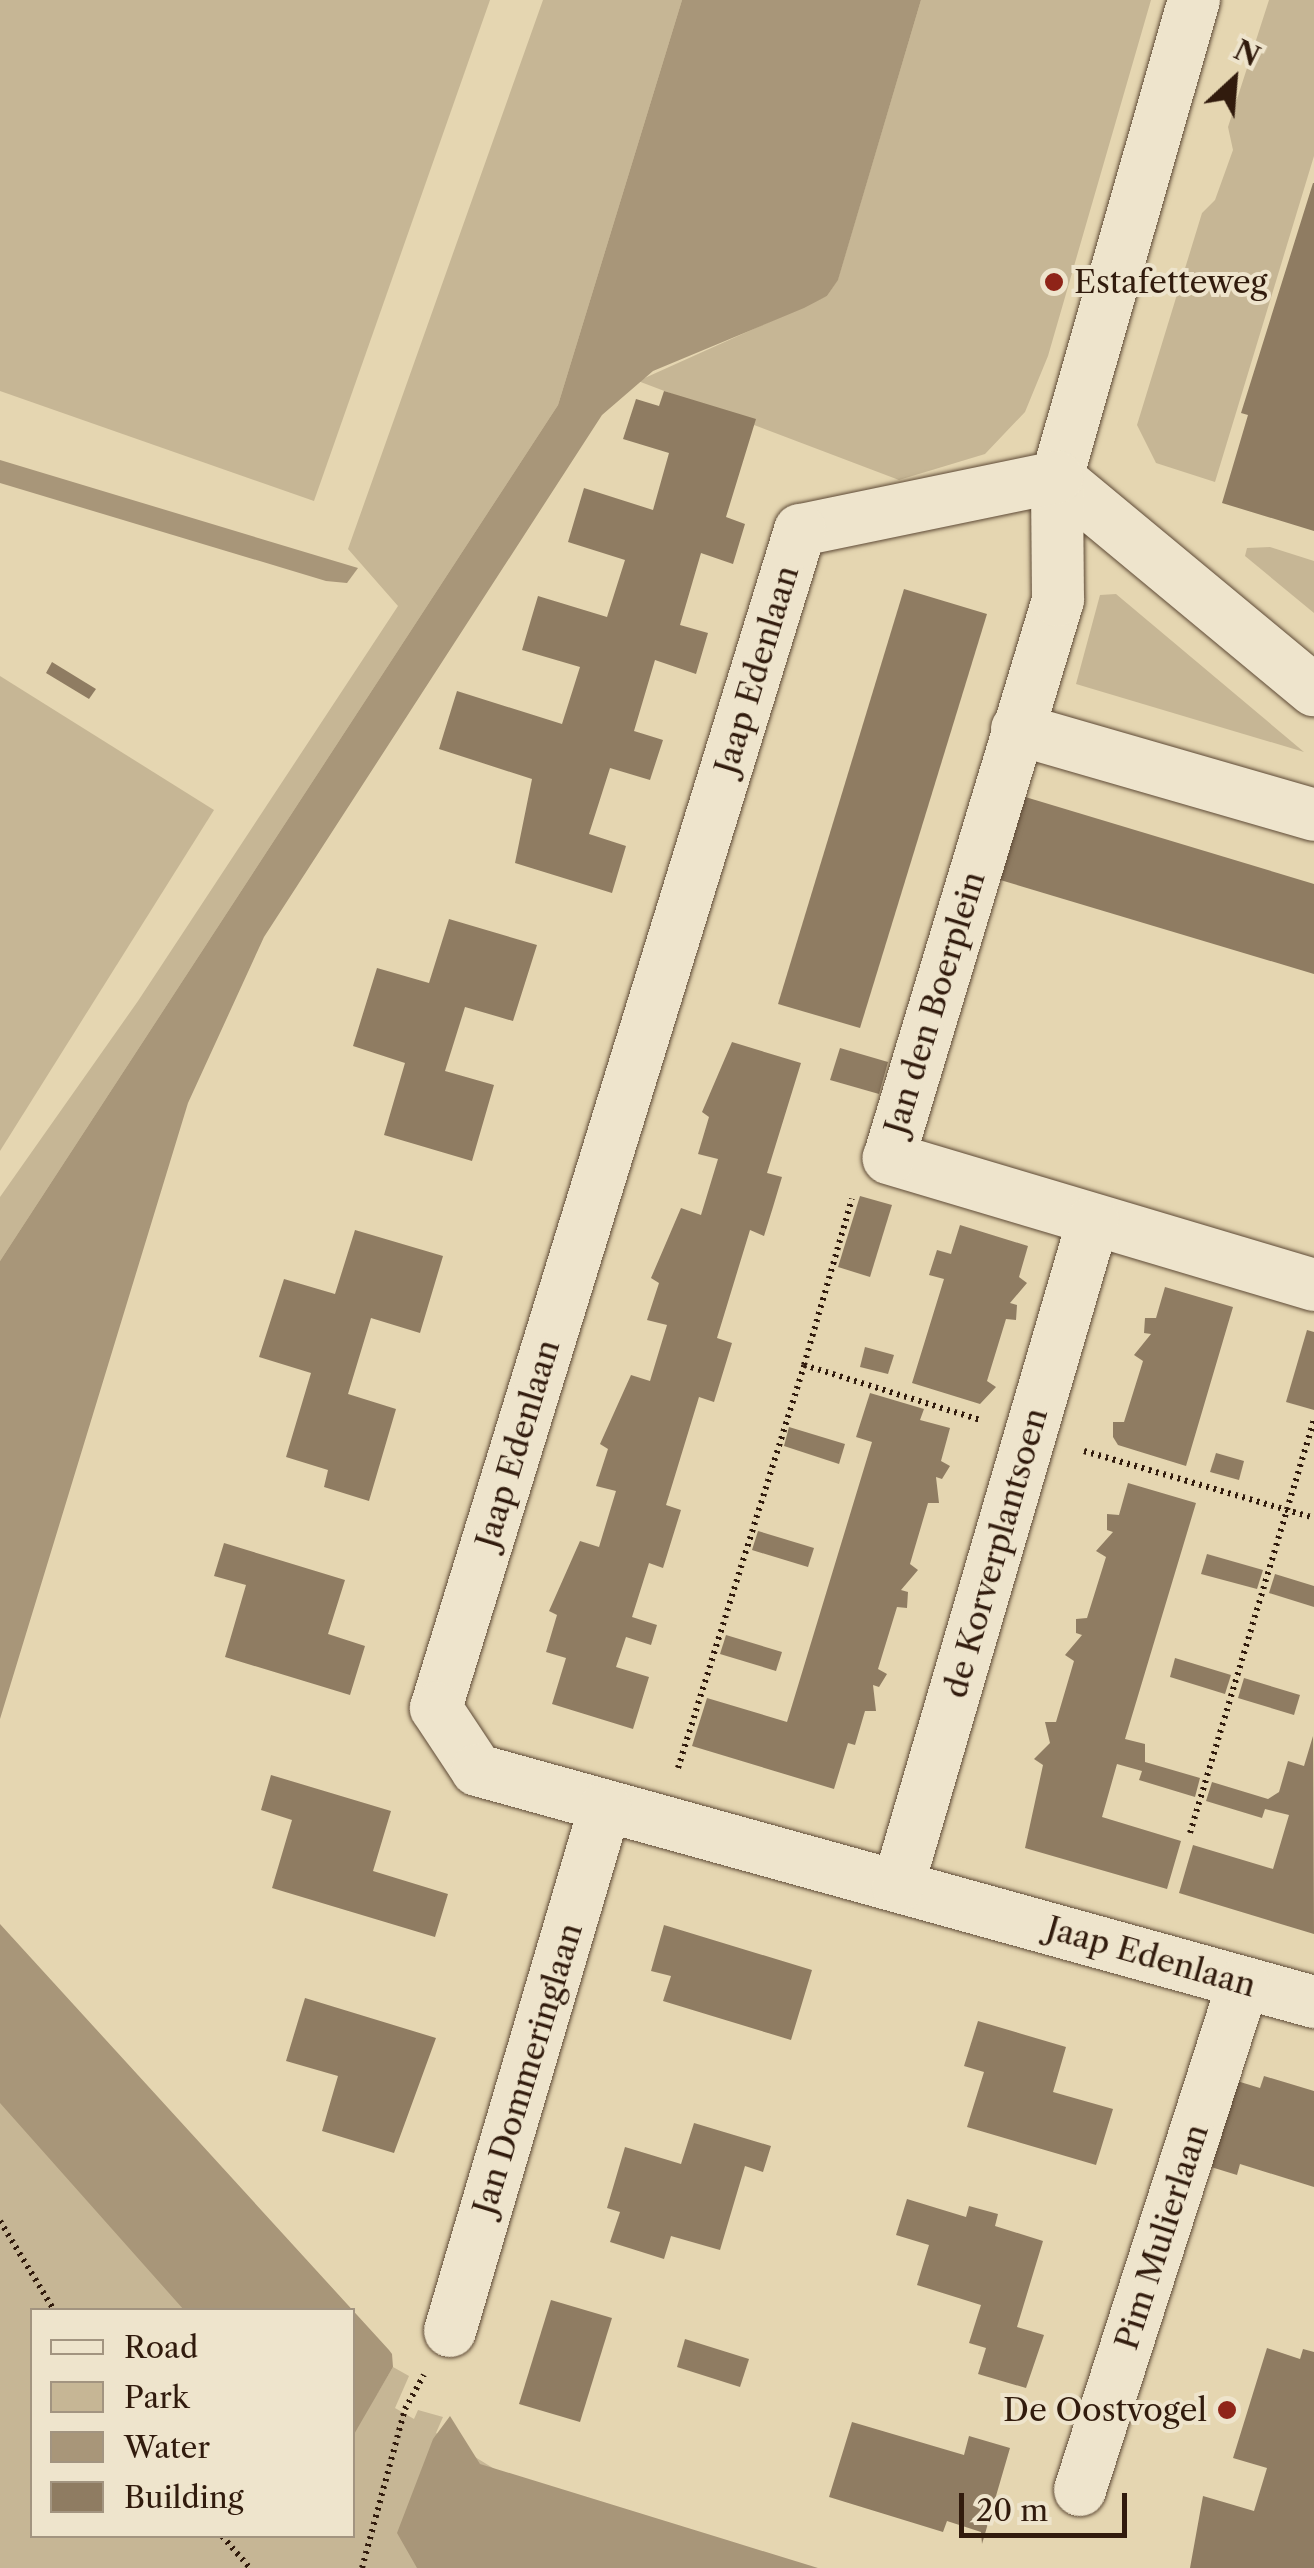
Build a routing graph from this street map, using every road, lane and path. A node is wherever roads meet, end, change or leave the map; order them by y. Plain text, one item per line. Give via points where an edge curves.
1 (1194, 0) edge
2 (1058, 476) junction
3 (1314, 690) edge
4 (1017, 729) junction
5 (1314, 815) edge
6 (889, 1158) junction
7 (1093, 1220) junction
8 (1314, 1285) edge
9 (804, 1365) junction
10 (1314, 1420) edge
11 (1030, 1436) junction
12 (1287, 1510) junction
13 (1314, 1518) edge
14 (605, 1807) junction
15 (661, 1822) junction
16 (1190, 1834) dead end
17 (898, 1886) junction
18 (1243, 1984) junction
19 (1314, 2002) edge
20 (0, 2220) edge
21 (53, 2308) edge
22 (450, 2331) joint
23 (1080, 2490) dead end
24 (224, 2538) edge
25 (250, 2568) edge
26 (362, 2568) edge

1 - 2 street
2 - 3 street
2 - 4 street, Jan den Boerplein via 1058,600
2 - 14 street, Jaap Edenlaan via 800,530 436,1708 477,1770
4 - 5 street
4 - 6 street, Jan den Boerplein
6 - 7 street, Jan den Boerplein
6 - 9 path via 854,1192
7 - 8 street, Jan den Boerplein
7 - 11 street, de Korverplantsoen
9 - 11 path
9 - 15 path
10 - 12 path
11 - 12 path
11 - 17 street, de Korverplantsoen
12 - 13 path
12 - 16 path
14 - 15 street, Jaap Edenlaan
14 - 22 street, Jan Dommeringlaan
15 - 17 street, Jaap Edenlaan
17 - 18 street, Jaap Edenlaan
18 - 19 street, Jaap Edenlaan
18 - 23 street, Pim Mulierlaan
20 - 21 path
22 - 26 path via 405,2409
24 - 25 path

